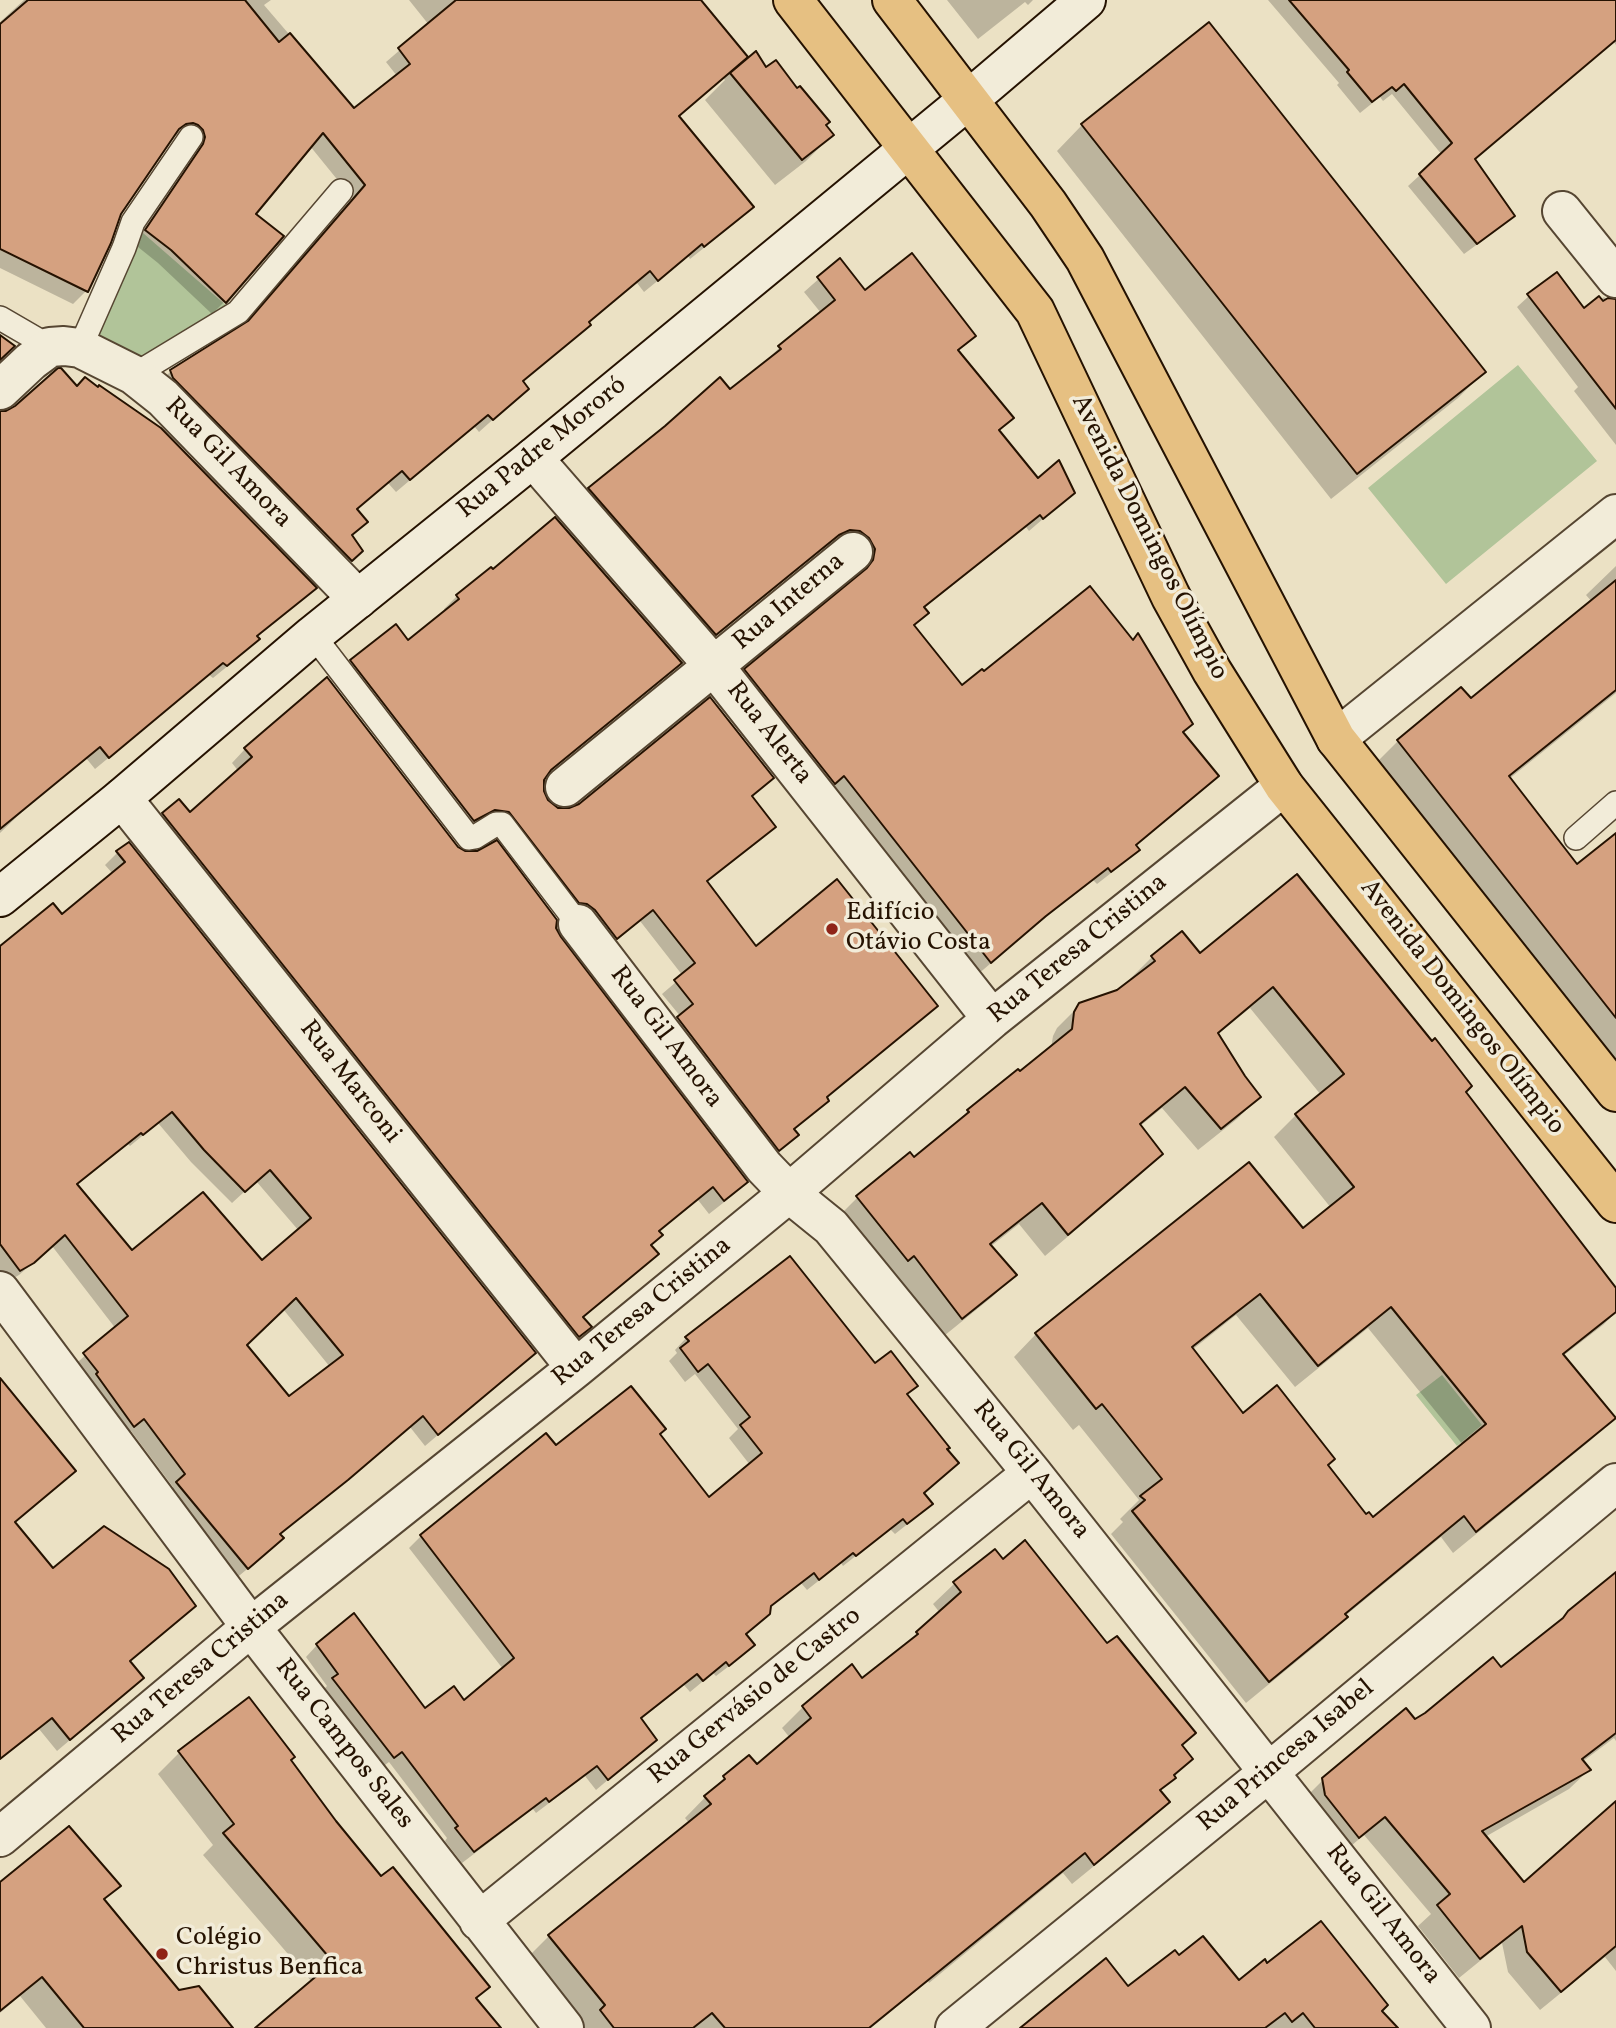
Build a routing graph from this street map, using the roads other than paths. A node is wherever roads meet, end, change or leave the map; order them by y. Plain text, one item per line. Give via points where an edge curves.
1 (793, 0) edge
2 (892, 0) edge
3 (1086, 0) edge
4 (969, 99) junction
5 (191, 136) dead end
6 (908, 148) junction
7 (341, 191) dead end
8 (1562, 211) dead end
9 (1616, 278) edge
10 (0, 318) edge
11 (65, 348) junction
12 (134, 375) junction
13 (0, 390) edge
14 (533, 458) junction
15 (1616, 514) edge
16 (853, 552) dead end
17 (358, 599) junction
18 (313, 635) junction
19 (714, 666) junction
20 (1336, 739) junction
21 (1284, 786) junction
22 (565, 788) dead end
23 (122, 797) junction
24 (1616, 803) edge
25 (1576, 838) dead end
26 (0, 897) edge
27 (578, 924) joint
28 (992, 1018) junction
29 (1616, 1092) edge
30 (789, 1193) junction
31 (1616, 1203) edge
32 (0, 1291) edge
33 (576, 1368) junction
34 (1032, 1473) junction
35 (1616, 1483) edge
36 (251, 1627) junction
37 (1269, 1772) junction
38 (0, 1837) edge
39 (479, 1921) junction
40 (564, 2028) edge
41 (956, 2028) edge
42 (1471, 2028) edge

1 - 6 main road, Avenida Domingos Olímpio
2 - 4 main road
3 - 4 street, Rua Padre Mororó
4 - 6 street, Rua Padre Mororó
4 - 20 main road via 1085,259
5 - 11 lane via 133,222 124,248
6 - 14 street, Rua Padre Mororó
6 - 21 main road, Avenida Domingos Olímpio via 1035,311 1171,597
7 - 12 lane via 238,312
8 - 9 street
10 - 11 lane
11 - 12 street, Rua Gil Amora
11 - 13 street via 31,361
12 - 17 street, Rua Gil Amora via 163,398
14 - 17 street, Rua Padre Mororó
14 - 19 street, Rua Alerta
15 - 20 street
16 - 19 street, Rua Interna
17 - 18 street, Rua Padre Mororó
18 - 23 street, Rua Padre Mororó
18 - 27 lane via 469,838 502,824
19 - 22 street, Rua Interna
19 - 28 street, Rua Alerta
20 - 29 main road
21 - 28 street, Rua Teresa Cristina
21 - 31 main road, Avenida Domingos Olímpio
23 - 26 street, Rua Padre Mororó
23 - 33 street, Rua Marconi
24 - 25 lane
27 - 30 street, Rua Gil Amora via 764,1167
28 - 30 street, Rua Teresa Cristina
30 - 33 street, Rua Teresa Cristina
30 - 34 street, Rua Gil Amora via 831,1227
32 - 36 street, Rua Campos Sales
33 - 36 street, Rua Teresa Cristina
34 - 37 street, Rua Gil Amora
34 - 39 street, Rua Gervásio de Castro
35 - 37 street, Rua Princesa Isabel
36 - 38 street, Rua Teresa Cristina
36 - 39 street, Rua Campos Sales
37 - 41 street, Rua Princesa Isabel
37 - 42 street, Rua Gil Amora
39 - 40 street, Rua Campos Sales

